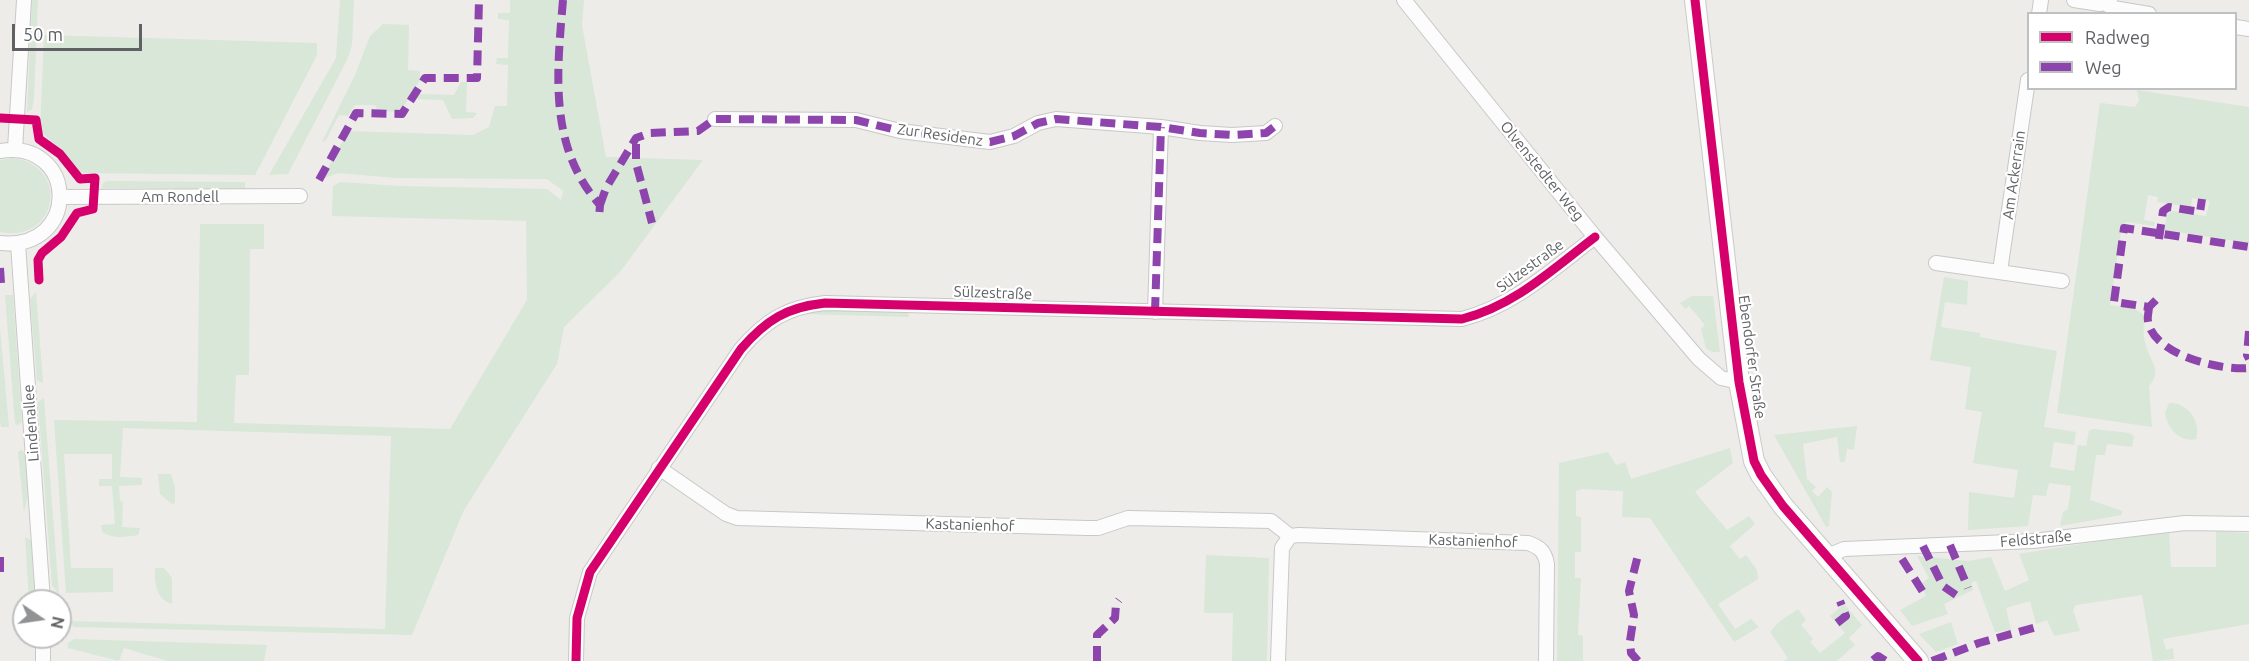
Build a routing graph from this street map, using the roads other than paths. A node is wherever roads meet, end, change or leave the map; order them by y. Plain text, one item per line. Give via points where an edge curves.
1 (24, 0) edge
2 (1404, 0) edge
3 (1695, 0) edge
4 (2074, 0) edge
5 (2108, 2) edge
6 (2138, 12) edge
7 (2027, 87) edge
8 (714, 119) dead end
9 (1161, 126) junction
10 (1275, 126) dead end
11 (15, 149) junction
12 (0, 151) edge
13 (300, 196) dead end
14 (61, 197) junction
15 (1595, 237) junction
16 (0, 243) edge
17 (18, 244) junction
18 (1936, 263) dead end
19 (2000, 271) junction
20 (2062, 281) dead end
21 (1155, 312) junction
22 (1738, 382) junction
23 (659, 468) junction
24 (2249, 524) edge
25 (1290, 536) junction
26 (1825, 557) junction
27 (42, 589) edge
28 (576, 661) edge
29 (1278, 661) edge
30 (1546, 661) edge
31 (1918, 661) edge

1 - 11 street
2 - 15 street, Olvenstedter Weg
3 - 22 street, Ebendorfer Straße
4 - 5 street
5 - 6 street
7 - 19 street, Am Ackerrain
8 - 9 street, Zur Residenz via 856,120 900,131 990,142 1056,119
9 - 10 street, Zur Residenz via 1200,133 1252,135 1266,133
9 - 21 street
11 - 12 street
11 - 14 street via 42,159 52,169
13 - 14 street, Am Rondell
14 - 17 street via 48,229
15 - 21 street, Sülzestraße via 1516,297 1462,319
15 - 22 street, Olvenstedter Weg via 1699,359 1720,378
16 - 17 street
17 - 27 street, Lindenallee
18 - 19 street
19 - 20 street
21 - 23 street, Sülzestraße via 825,303 798,306 754,334
22 - 26 street, Ebendorfer Straße via 1749,444 1761,475
23 - 25 street, Kastanienhof via 737,518 1087,528 1128,518 1271,521
23 - 28 street, Sülzestraße via 590,572 577,618
24 - 26 street, Feldstraße via 2185,523 2033,541 1844,549
25 - 29 street via 1281,557
25 - 30 street, Kastanienhof via 1536,545 1547,564
26 - 31 street, Ebendorfer Straße

